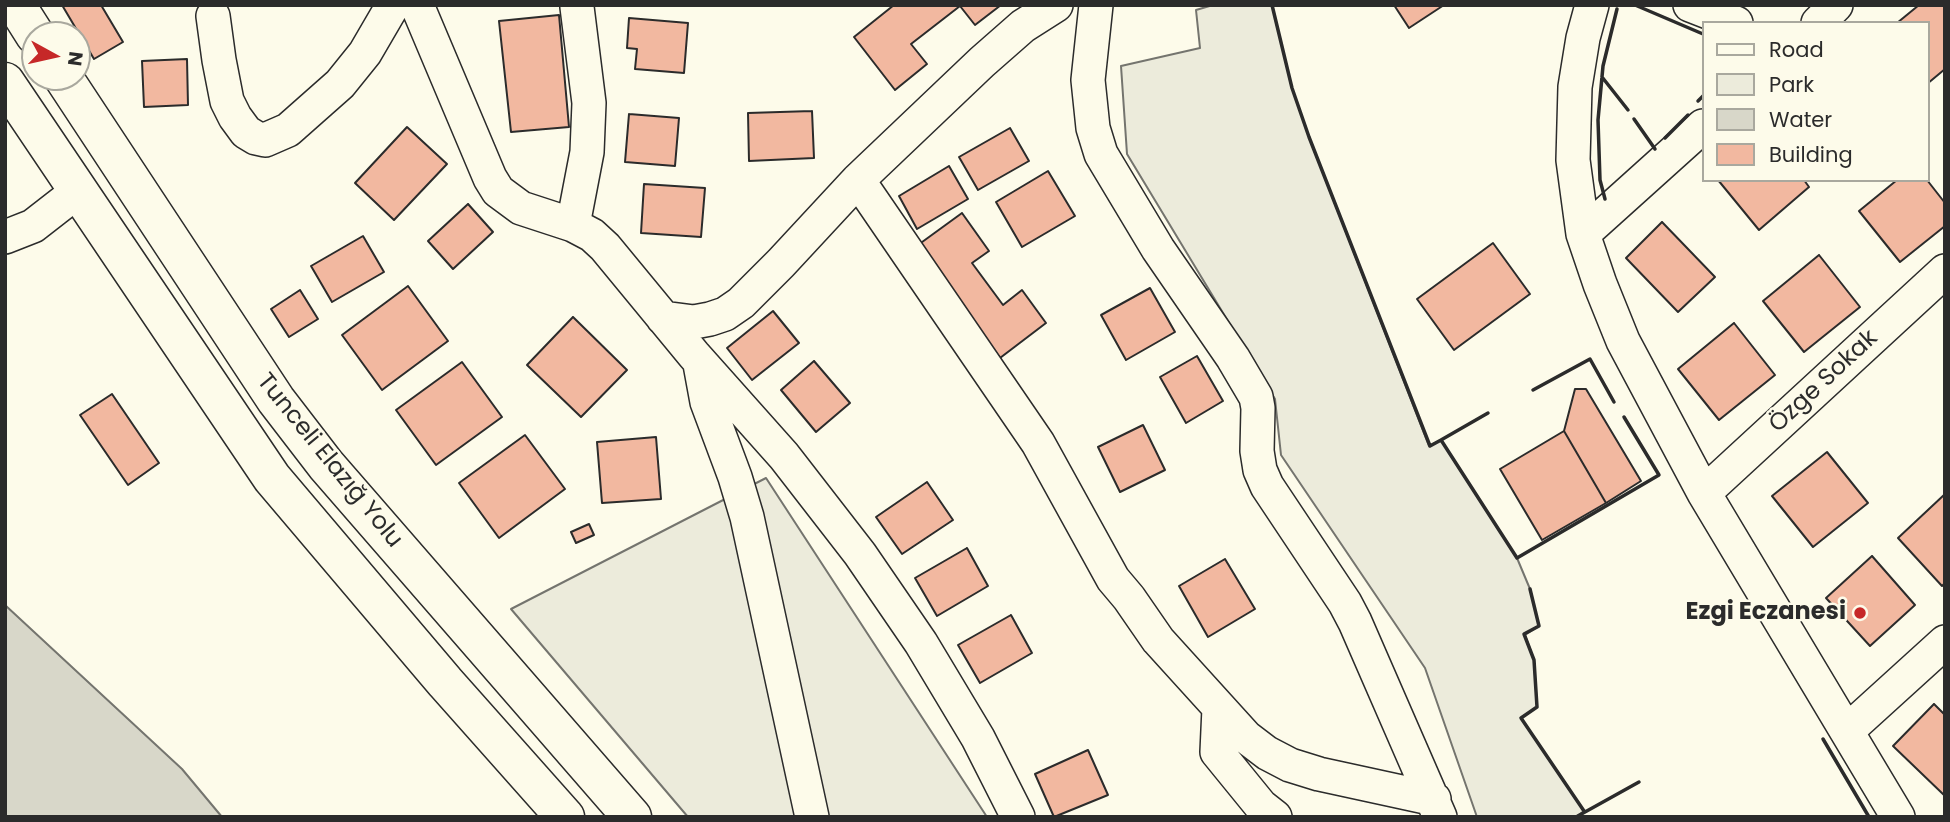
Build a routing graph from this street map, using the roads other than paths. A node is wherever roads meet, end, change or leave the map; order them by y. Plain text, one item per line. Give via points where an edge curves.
1 (16, 5) edge
2 (393, 5) edge
3 (417, 5) edge
4 (1056, 5) edge
5 (1096, 5) edge
6 (1592, 5) edge
7 (1690, 5) edge
8 (1836, 5) edge
9 (577, 7) dead end
10 (213, 16) dead end
11 (26, 21) edge
12 (1731, 21) edge
13 (1820, 21) edge
14 (5, 82) edge
15 (72, 91) edge
16 (1702, 127) edge
17 (858, 180) junction
18 (78, 191) junction
19 (573, 225) junction
20 (1583, 234) junction
21 (5, 237) edge
22 (1945, 271) edge
23 (663, 318) junction
24 (700, 362) junction
25 (1704, 492) junction
26 (1945, 642) edge
27 (1219, 708) junction
28 (1847, 731) junction
29 (1437, 808) edge
30 (565, 817) edge
31 (632, 817) edge
32 (812, 817) edge
33 (1018, 817) edge
34 (1275, 817) edge
35 (1898, 817) edge

1 - 11 main road
2 - 10 street via 340,84 288,130 265,140 246,132 228,101
3 - 19 street via 498,191 521,208
4 - 17 street via 1023,26 982,62
5 - 29 street via 1088,80 1101,154 1158,250 1250,385 1258,408 1260,470 1267,486 1345,603
6 - 20 street via 1575,87 1573,160
7 - 12 street
8 - 13 street
9 - 19 street via 589,103 587,152
14 - 18 main road, Tunceli Elazığ Yolu
15 - 31 main road, Tunceli Elazığ Yolu via 275,400 326,465
16 - 20 street
17 - 23 street via 741,303 710,319
17 - 27 street via 1038,443 1113,579 1158,640
18 - 21 street via 33,226
18 - 30 main road, Tunceli Elazığ Yolu via 272,478
19 - 23 street via 606,247
20 - 25 street via 1623,341
22 - 25 street, Özge Sokak
23 - 24 street
24 - 32 street via 707,402 747,517
24 - 33 street via 784,456 860,554 941,674
25 - 28 street
26 - 28 street
27 - 29 street via 1246,737 1290,765
27 - 34 street via 1217,752
28 - 35 street

